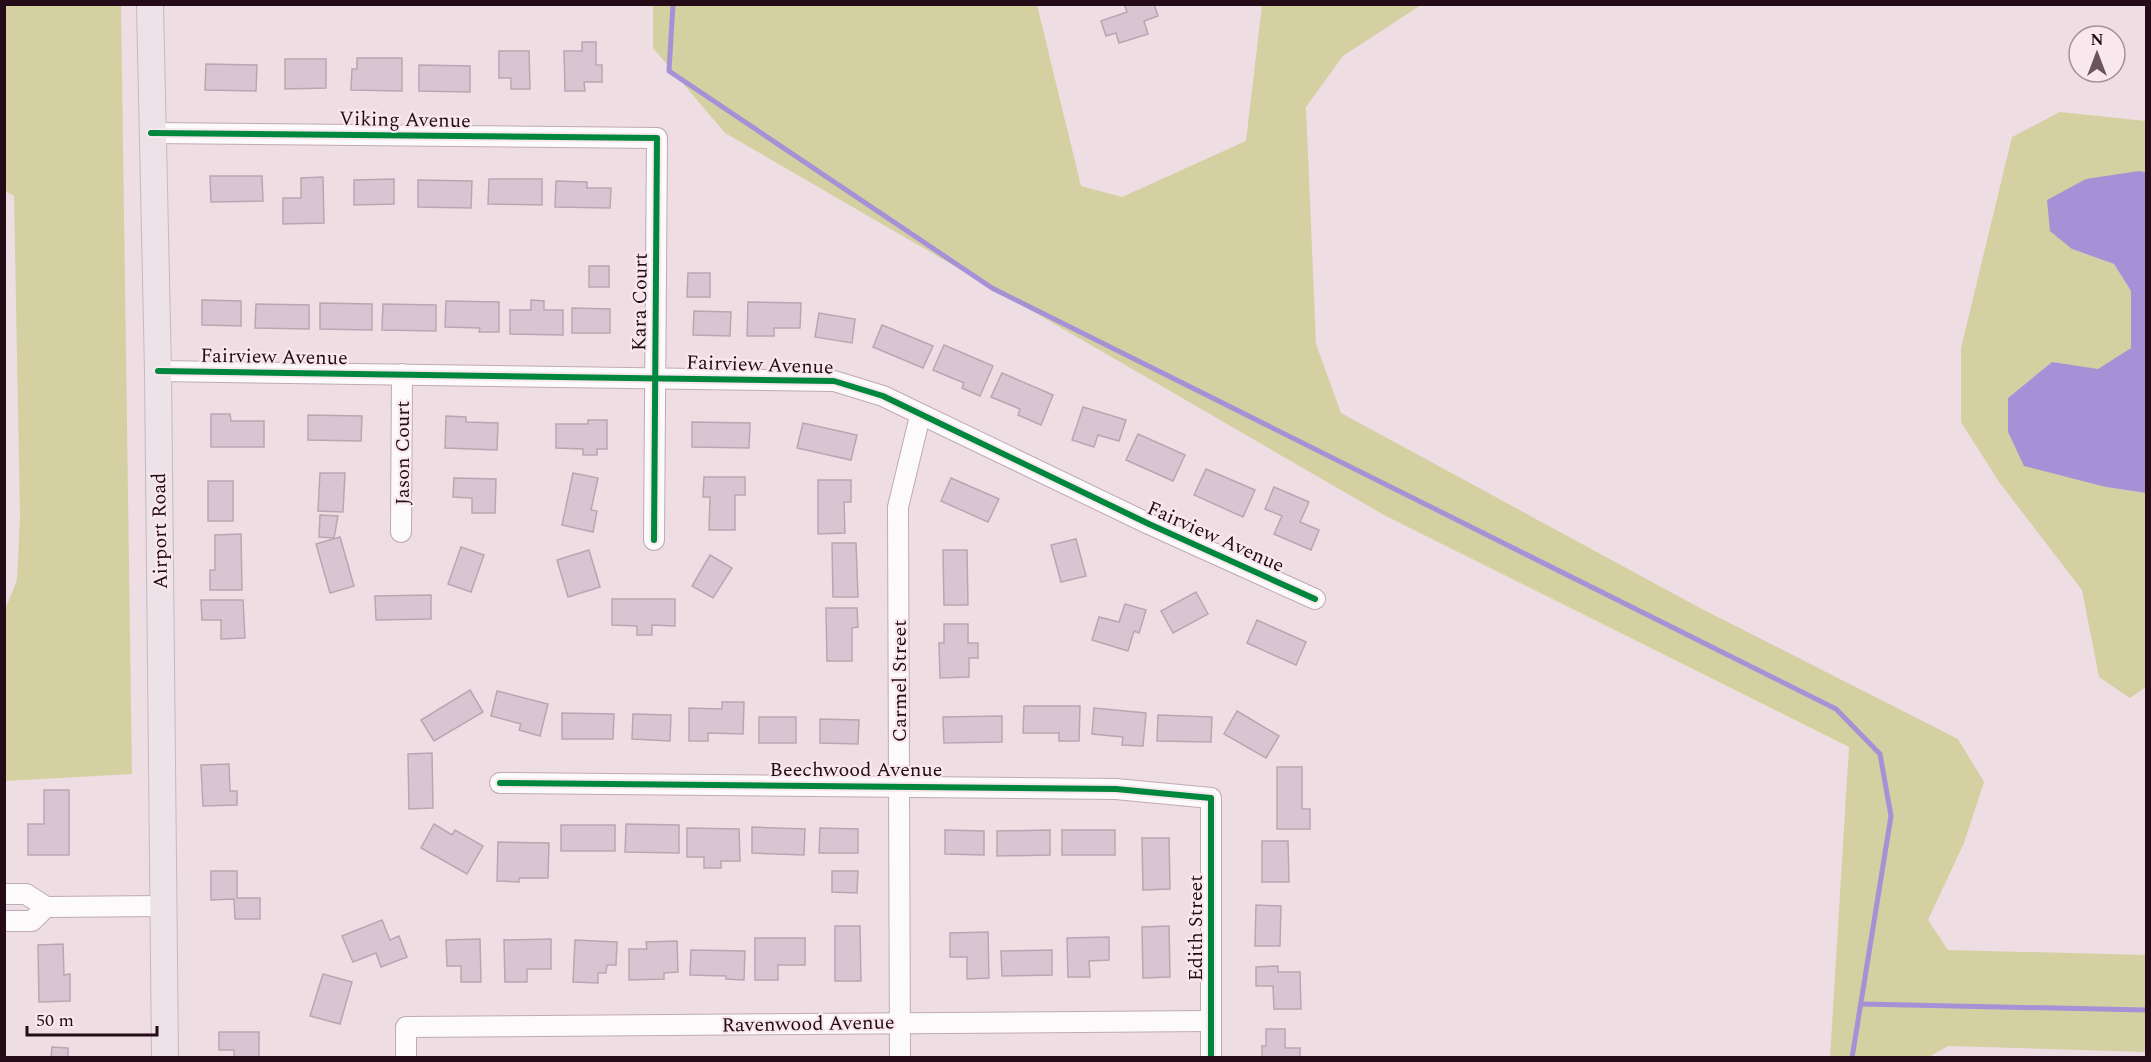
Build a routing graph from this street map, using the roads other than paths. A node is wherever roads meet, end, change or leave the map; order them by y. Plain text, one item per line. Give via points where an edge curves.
1 (150, 4) edge
2 (152, 133) junction
3 (657, 138) joint
4 (158, 371) junction
5 (402, 374) junction
6 (654, 378) junction
7 (920, 416) junction
8 (401, 532) dead end
9 (654, 540) dead end
10 (1315, 599) dead end
11 (500, 783) dead end
12 (900, 785) junction
13 (1211, 798) joint
14 (4, 894) edge
15 (164, 906) junction
16 (46, 907) junction
17 (4, 921) edge
18 (1211, 1021) junction
19 (902, 1022) junction
20 (165, 1058) edge
21 (406, 1058) edge
22 (900, 1058) edge
23 (1211, 1058) edge

1 - 2 main road, Airport Road
2 - 3 street, Viking Avenue
2 - 4 main road, Airport Road
3 - 6 street, Kara Court
4 - 5 street, Fairview Avenue
4 - 15 main road, Airport Road
5 - 6 street, Fairview Avenue
5 - 8 street, Jason Court
6 - 7 street, Fairview Avenue via 834,381 883,396
6 - 9 street, Kara Court
7 - 10 street, Fairview Avenue
7 - 12 street, Carmel Street via 898,507
11 - 12 street, Beechwood Avenue
12 - 13 street, Beechwood Avenue via 1116,789
12 - 19 street, Carmel Street
13 - 18 street, Edith Street
14 - 16 street via 26,894
15 - 16 street
15 - 20 main road, Airport Road
16 - 17 street via 32,921
18 - 19 street, Ravenwood Avenue
18 - 23 street, Edith Street
19 - 21 street, Ravenwood Avenue via 406,1027
19 - 22 street, Carmel Street

